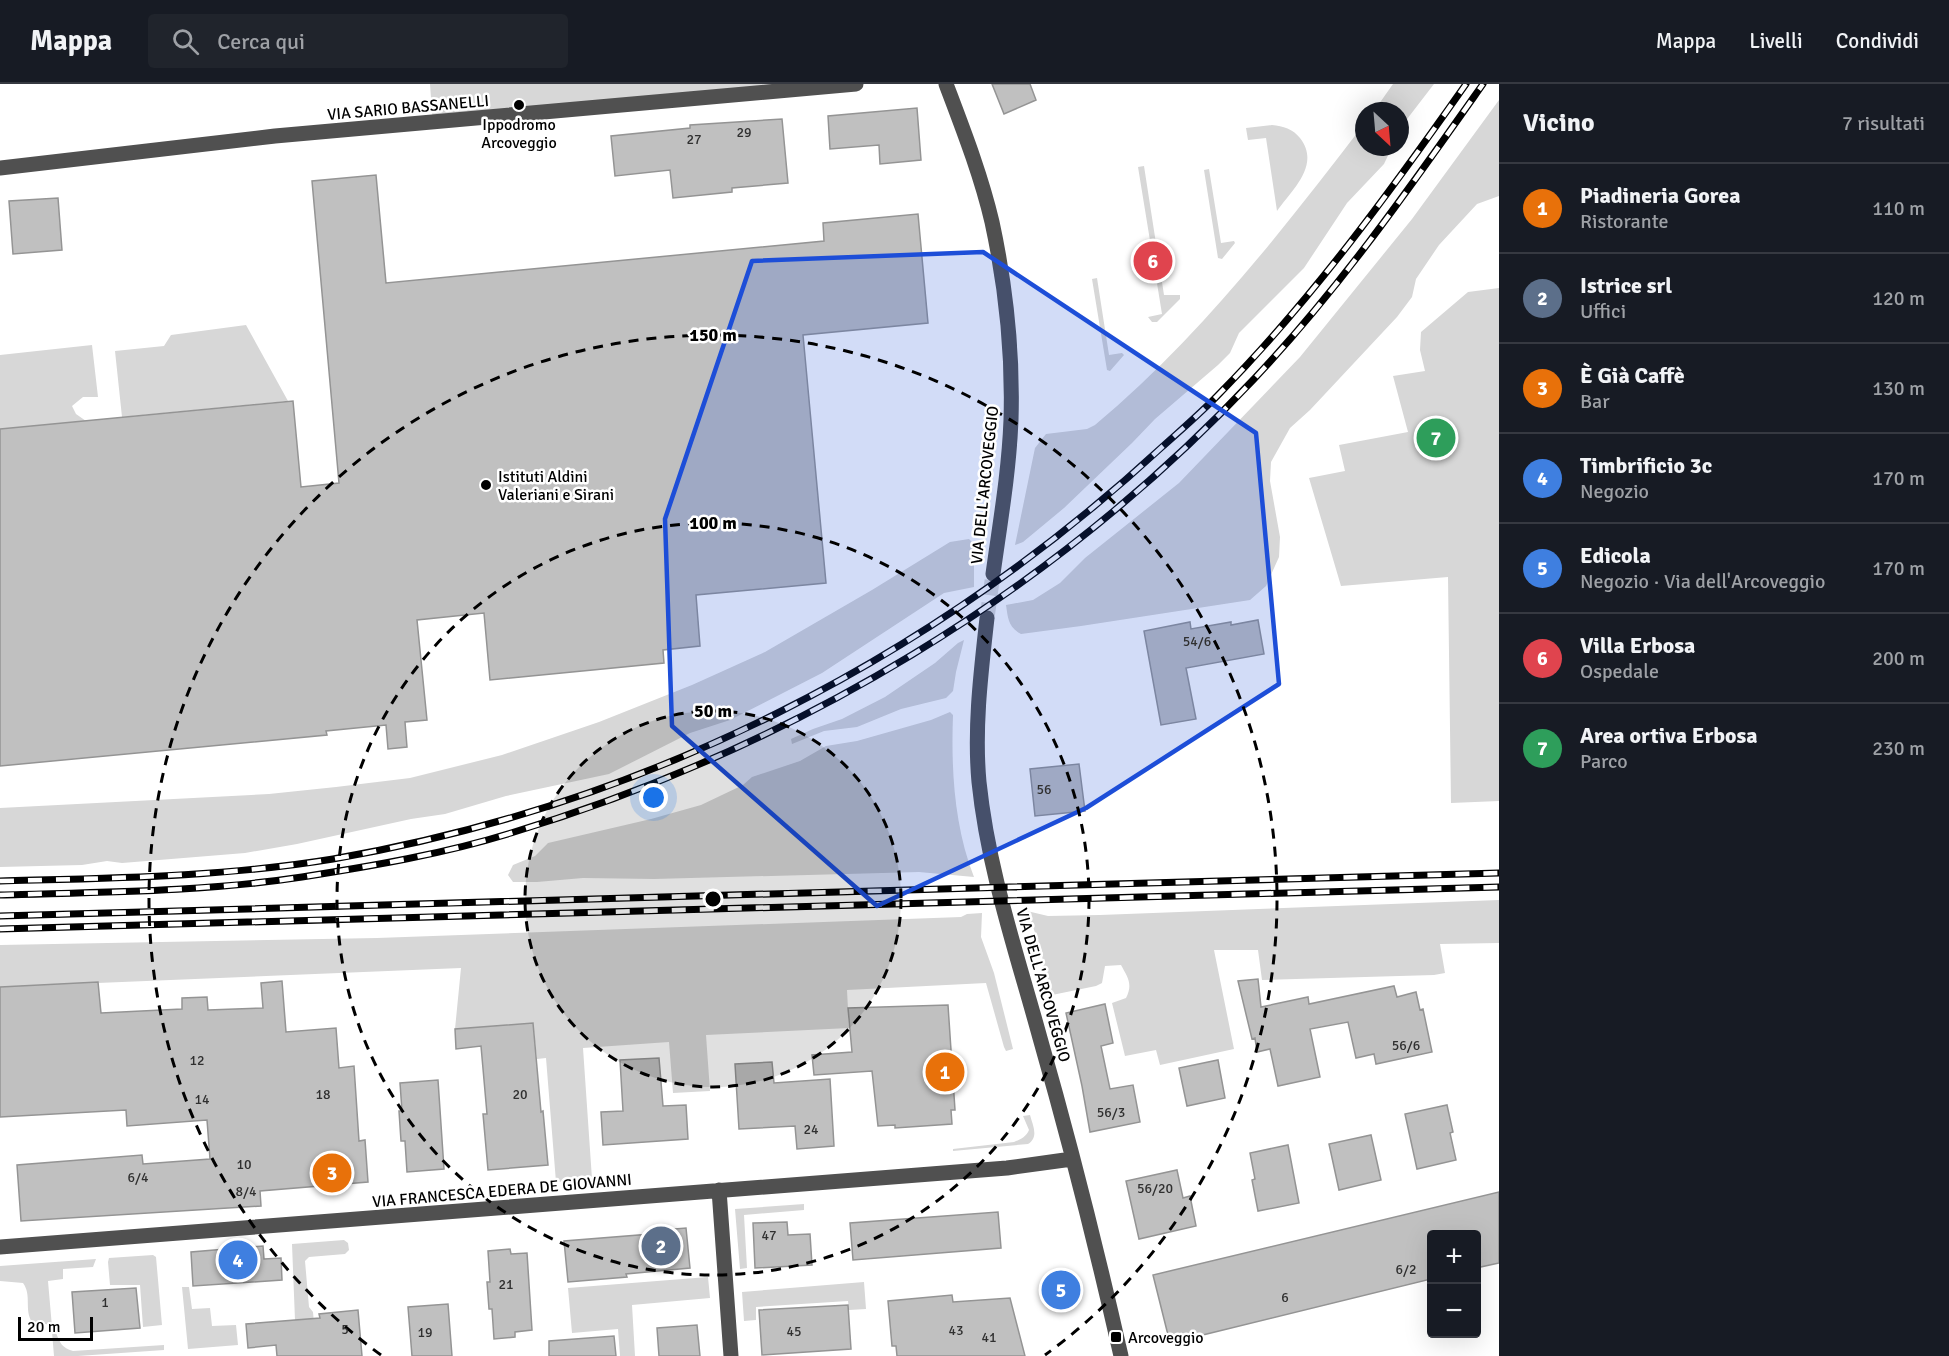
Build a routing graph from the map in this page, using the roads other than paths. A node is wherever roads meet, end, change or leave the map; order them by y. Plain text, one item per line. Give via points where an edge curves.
1 (856, 84) edge
2 (946, 84) edge
3 (0, 168) edge
4 (993, 574) tunnel mouth
5 (987, 618) tunnel mouth
6 (1072, 1159) junction
7 (719, 1190) junction
8 (0, 1247) edge
9 (731, 1356) edge
10 (1121, 1356) edge

1 - 3 street, VIA SARIO BASSANELLI via 275,136
2 - 4 street, VIA DELL'ARCOVEGGIO via 992,221 1008,330 1010,437
5 - 6 street, VIA DELL'ARCOVEGGIO via 978,738 984,818 1002,904
6 - 7 street, VIA FRANCESCA EDERA DE GIOVANNI via 1007,1168
6 - 10 street, VIA DELL'ARCOVEGGIO
7 - 8 street, VIA FRANCESCA EDERA DE GIOVANNI
7 - 9 street

